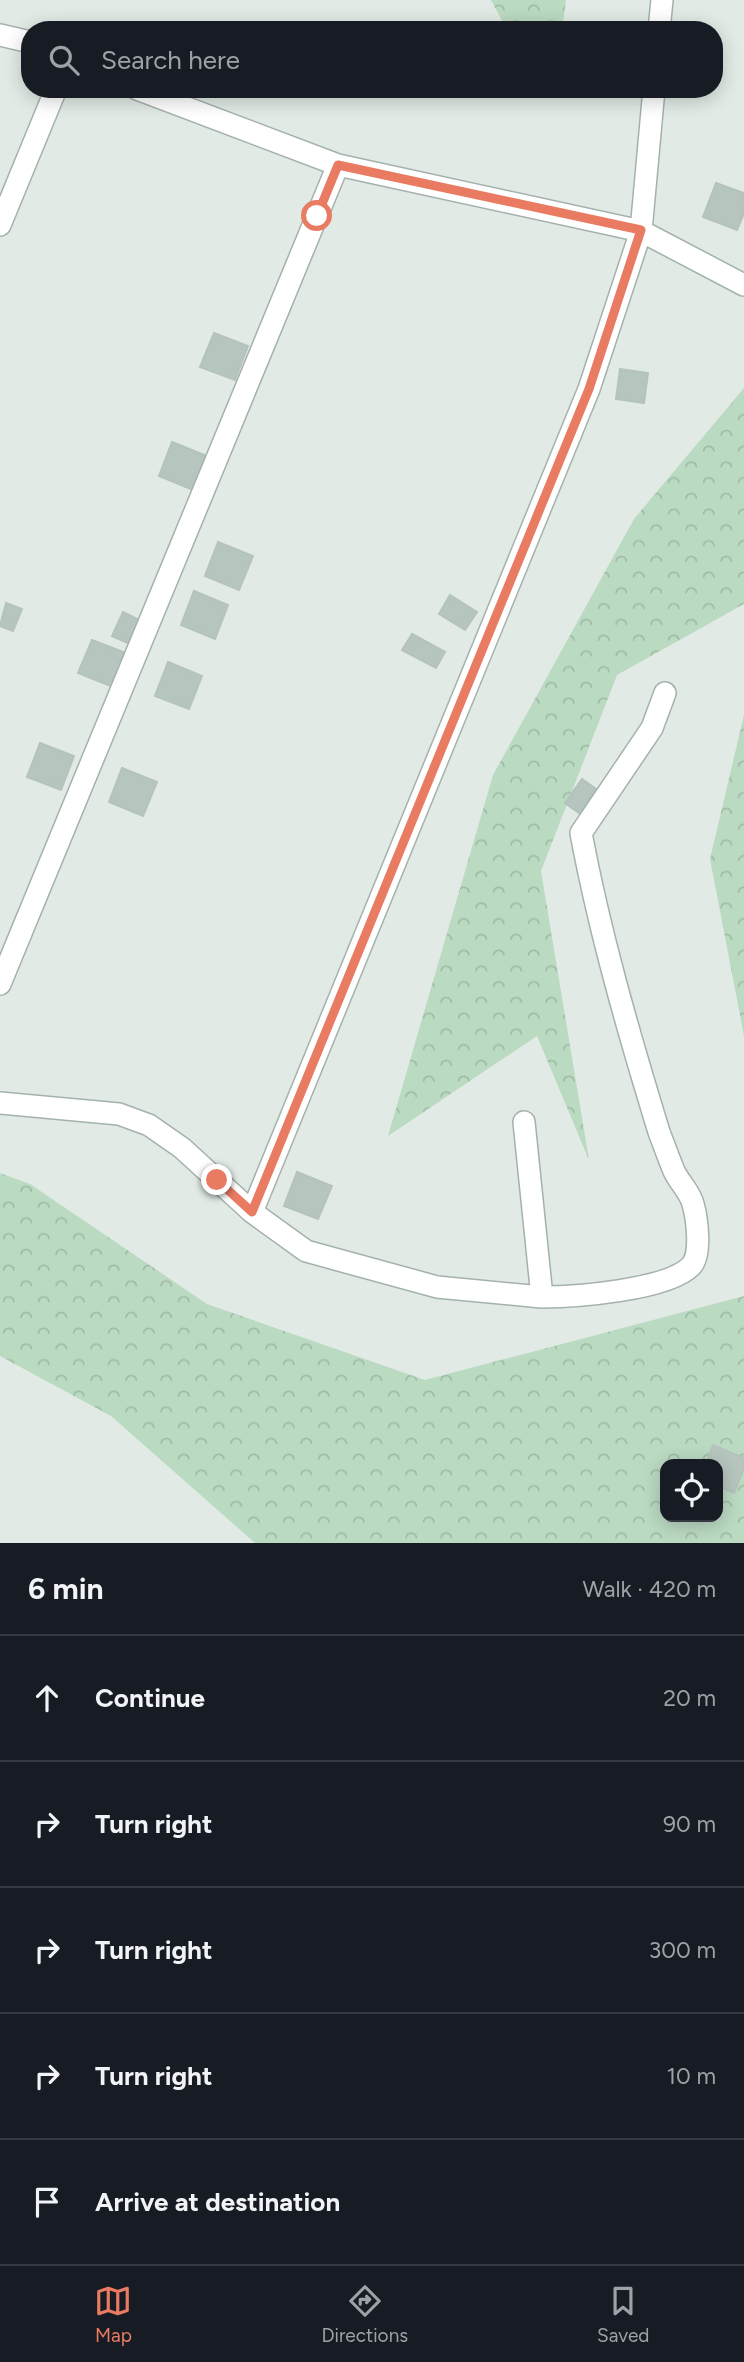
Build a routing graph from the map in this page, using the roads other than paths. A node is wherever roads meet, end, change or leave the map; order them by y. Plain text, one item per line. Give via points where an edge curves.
1 (662, 0) edge
2 (660, 21) edge
3 (0, 35) edge
4 (21, 40) edge
5 (51, 98) edge
6 (161, 98) edge
7 (653, 98) edge
8 (338, 165) junction
9 (0, 225) edge
10 (641, 230) junction
11 (744, 285) edge
12 (664, 693) dead end
13 (0, 984) edge
14 (0, 1103) edge
15 (524, 1122) dead end
16 (252, 1212) junction
17 (542, 1297) junction

1 - 2 street
3 - 4 street
5 - 9 street
6 - 8 street
7 - 10 street
8 - 10 street
8 - 13 street
10 - 11 street
10 - 16 street via 589,389
12 - 17 street via 652,729 581,833 594,899 660,1133 693,1203 697,1256 676,1275 648,1283 597,1296
14 - 16 street via 119,1114 149,1125
15 - 17 street
16 - 17 street via 306,1251 437,1287

